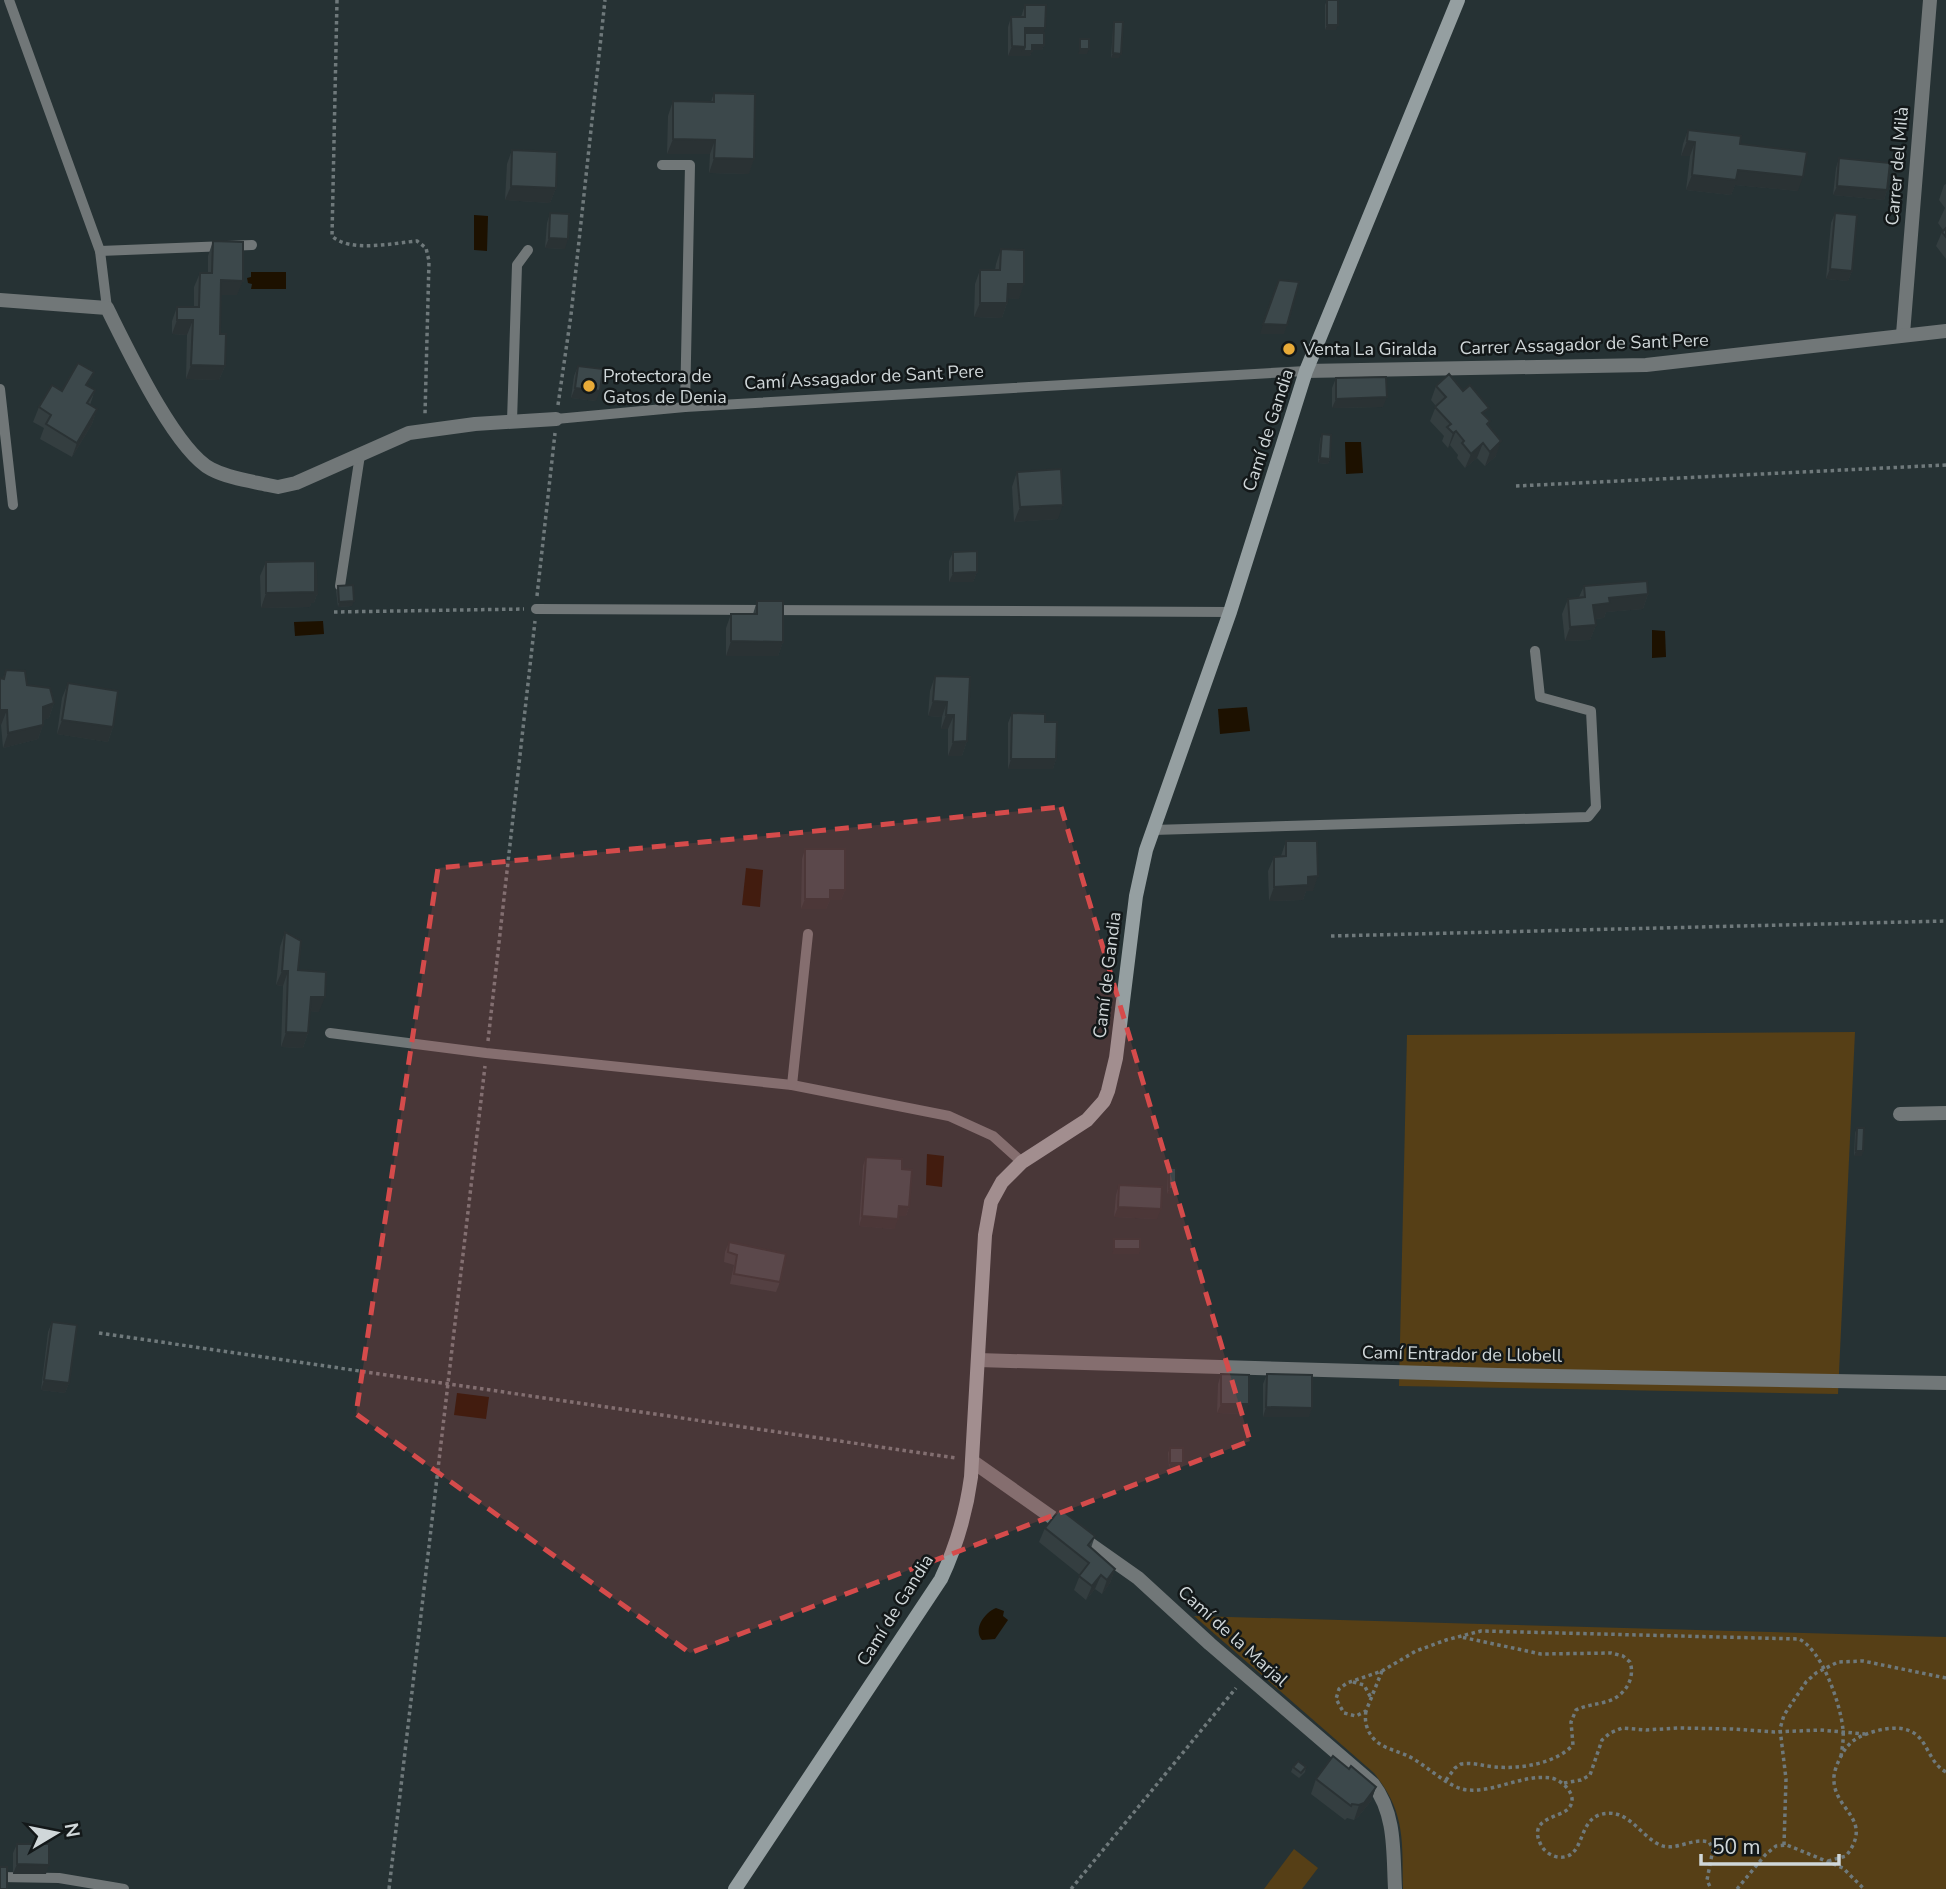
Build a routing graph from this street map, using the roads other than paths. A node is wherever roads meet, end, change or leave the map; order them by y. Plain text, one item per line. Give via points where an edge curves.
1 (9, 0) edge
2 (1458, 0) edge
3 (1930, 0) edge
4 (662, 164) dead end
5 (252, 245) dead end
6 (528, 250) dead end
7 (100, 251) junction
8 (0, 300) edge
9 (107, 309) junction
10 (1946, 331) edge
11 (1903, 334) junction
12 (1306, 371) junction
13 (0, 389) edge
14 (685, 407) junction
15 (556, 419) joint
16 (512, 421) junction
17 (360, 455) junction
18 (13, 505) dead end
19 (340, 586) edge
20 (536, 609) road end
21 (1230, 612) junction
22 (1535, 651) dead end
23 (1153, 830) junction
24 (808, 934) dead end
25 (330, 1033) dead end
26 (792, 1085) junction
27 (1946, 1113) edge
28 (1900, 1114) dead end
29 (1022, 1161) junction
30 (978, 1360) junction
31 (1946, 1382) edge
32 (972, 1461) junction
33 (0, 1877) edge
34 (124, 1889) edge
35 (735, 1889) edge
36 (1395, 1889) edge

1 - 7 lane
2 - 12 main road, Camí de Gandia
3 - 11 street, Carrer del Milà
4 - 14 lane via 690,165
5 - 7 lane
6 - 16 lane via 517,265
7 - 9 lane
8 - 9 street
9 - 17 street, Camí Assagador de Sant Pere via 187,449 210,469 286,486
10 - 11 street, Carrer Assagador de Sant Pere
11 - 12 street, Carrer Assagador de Sant Pere via 1646,365
12 - 14 lane, Camí Assagador de Sant Pere
12 - 21 main road, Camí de Gandia
13 - 18 lane
14 - 15 lane, Camí Assagador de Sant Pere
15 - 16 street, Camí Assagador de Sant Pere
16 - 17 street, Camí Assagador de Sant Pere via 409,433
17 - 19 lane
20 - 21 lane
21 - 23 main road, Camí de Gandia
22 - 23 lane via 1540,697 1591,711 1596,807 1588,817
23 - 29 main road, Camí de Gandia via 1136,896 1108,1091 1087,1121
24 - 26 lane
25 - 26 lane
26 - 29 lane via 949,1115 993,1136
27 - 28 street
29 - 30 main road, Camí de Gandia via 1002,1182 988,1214
30 - 31 street, Camí Entrador de Llobell
30 - 32 main road, Camí de Gandia
32 - 35 main road, Camí de Gandia via 961,1532 941,1579
32 - 36 street, Camí de la Marjal via 1138,1578 1363,1774 1384,1800 1392,1830
33 - 34 lane via 59,1878

